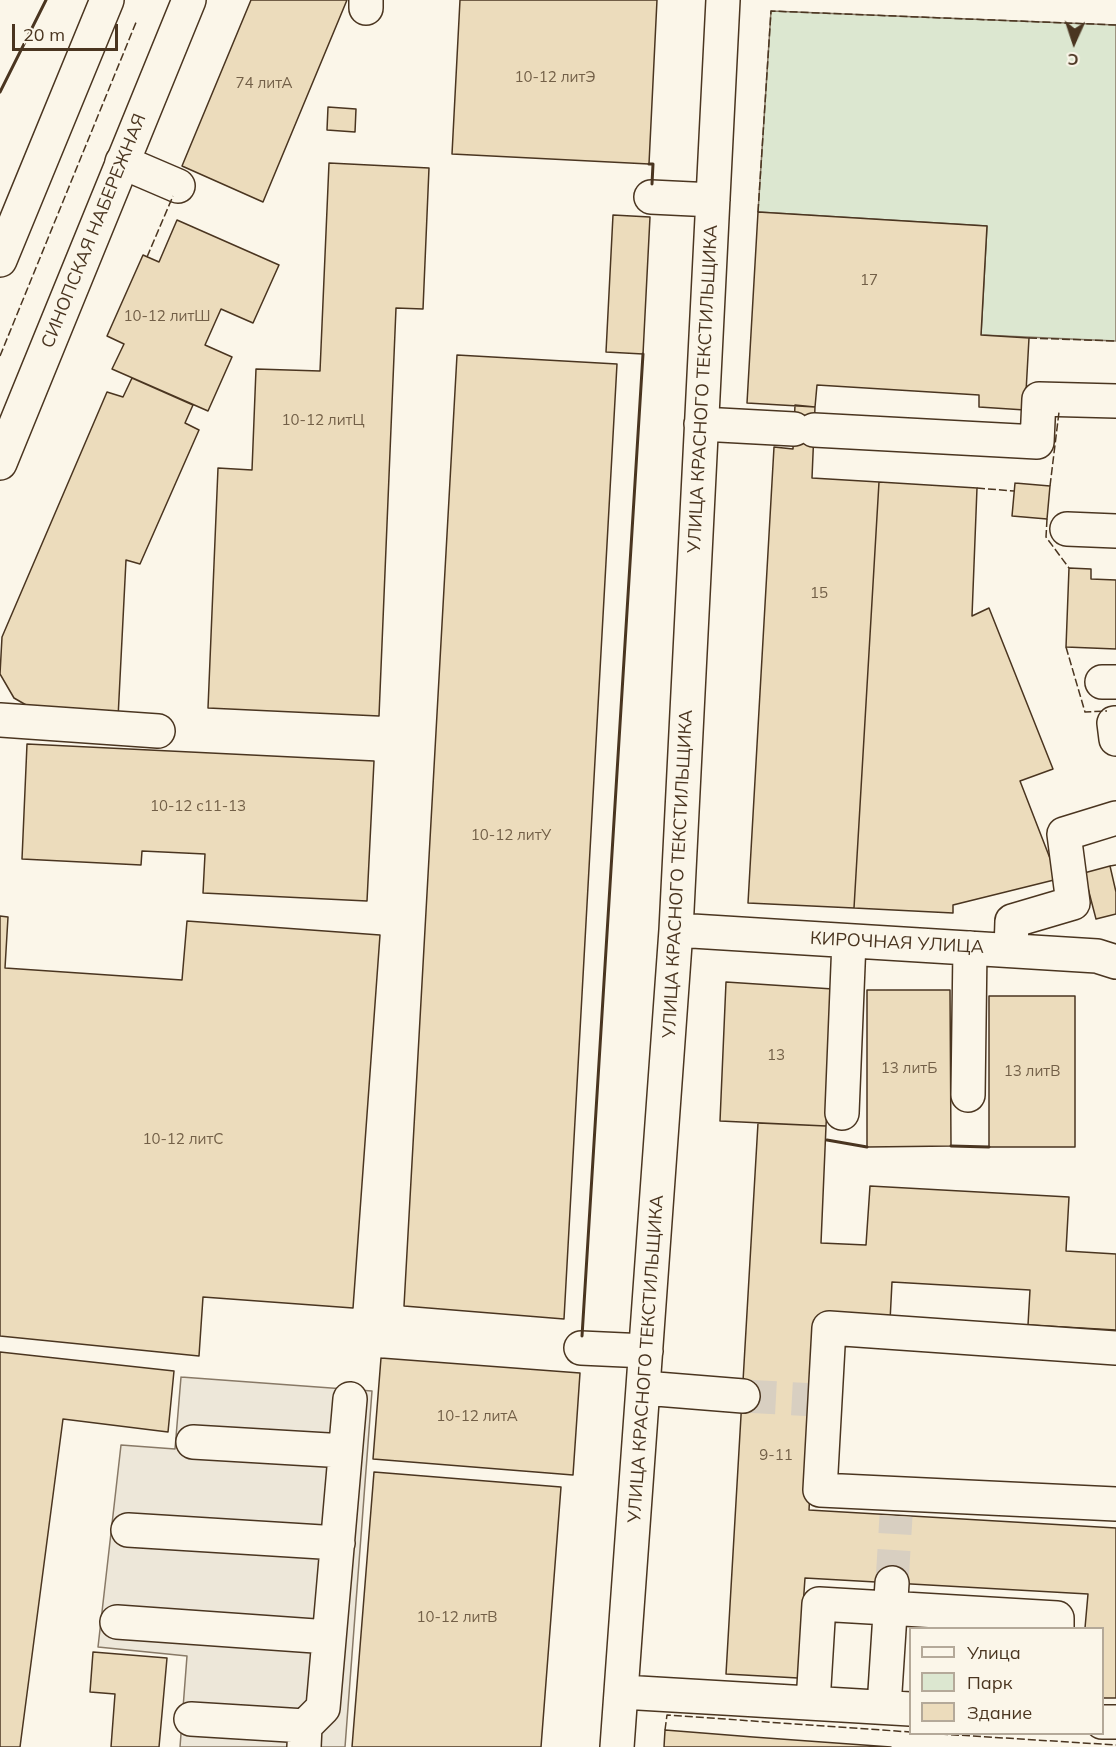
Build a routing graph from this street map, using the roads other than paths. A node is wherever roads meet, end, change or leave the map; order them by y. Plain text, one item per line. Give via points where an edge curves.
1 (107, 0) edge
2 (189, 0) edge
3 (723, 0) edge
4 (122, 162) junction
5 (178, 186) dead end
6 (651, 197) dead end
7 (713, 200) junction
8 (0, 260) edge
9 (1116, 401) edge
10 (701, 424) junction
11 (0, 463) edge
12 (1067, 529) dead end
13 (1116, 531) edge
14 (0, 720) edge
15 (159, 731) dead end
16 (1116, 818) edge
17 (676, 930) junction
18 (849, 941) junction
19 (970, 948) junction
20 (1011, 950) junction
21 (1116, 962) edge
22 (968, 1095) dead end
23 (842, 1113) dead end
24 (581, 1348) dead end
25 (1116, 1348) edge
26 (646, 1351) junction
27 (644, 1388) junction
28 (743, 1396) tunnel mouth
29 (350, 1399) dead end
30 (193, 1442) dead end
31 (345, 1451) junction
32 (1116, 1504) edge
33 (128, 1530) dead end
34 (338, 1543) junction
35 (891, 1596) junction
36 (117, 1622) dead end
37 (1057, 1627) edge
38 (329, 1637) junction
39 (622, 1692) junction
40 (813, 1703) junction
41 (897, 1708) edge
42 (191, 1719) dead end
43 (304, 1737) edge
44 (617, 1747) edge

1 - 8 street
2 - 4 street, СИНОПСКАЯ НАБЕРЕЖНАЯ
3 - 7 street, УЛИЦА КРАСНОГО ТЕКСТИЛЬЩИКА
4 - 5 street
4 - 11 street, СИНОПСКАЯ НАБЕРЕЖНАЯ
6 - 7 street
7 - 10 street, УЛИЦА КРАСНОГО ТЕКСТИЛЬЩИКА
9 - 10 street via 1039,399 1037,442
10 - 17 street, УЛИЦА КРАСНОГО ТЕКСТИЛЬЩИКА
12 - 13 street
14 - 15 street
16 - 20 street via 1064,834 1073,903 1012,921
17 - 18 street, КИРОЧНАЯ УЛИЦА
17 - 26 street, УЛИЦА КРАСНОГО ТЕКСТИЛЬЩИКА
18 - 19 street, КИРОЧНАЯ УЛИЦА
18 - 23 street
19 - 20 street, КИРОЧНАЯ УЛИЦА
19 - 22 street
20 - 21 street, КИРОЧНАЯ УЛИЦА via 1097,956
24 - 26 street
25 - 32 street via 829,1329 820,1401 820,1490 896,1505
26 - 27 street, УЛИЦА КРАСНОГО ТЕКСТИЛЬЩИКА
27 - 28 street
27 - 39 street, УЛИЦА КРАСНОГО ТЕКСТИЛЬЩИКА
29 - 31 street
30 - 31 street
31 - 34 street
33 - 34 street
34 - 38 street
35 - 37 street via 1057,1618
35 - 40 street via 819,1604
35 - 41 street
36 - 38 street
38 - 43 street via 323,1708
39 - 40 street
39 - 44 street, УЛИЦА КРАСНОГО ТЕКСТИЛЬЩИКА
40 - 41 street
42 - 43 street

